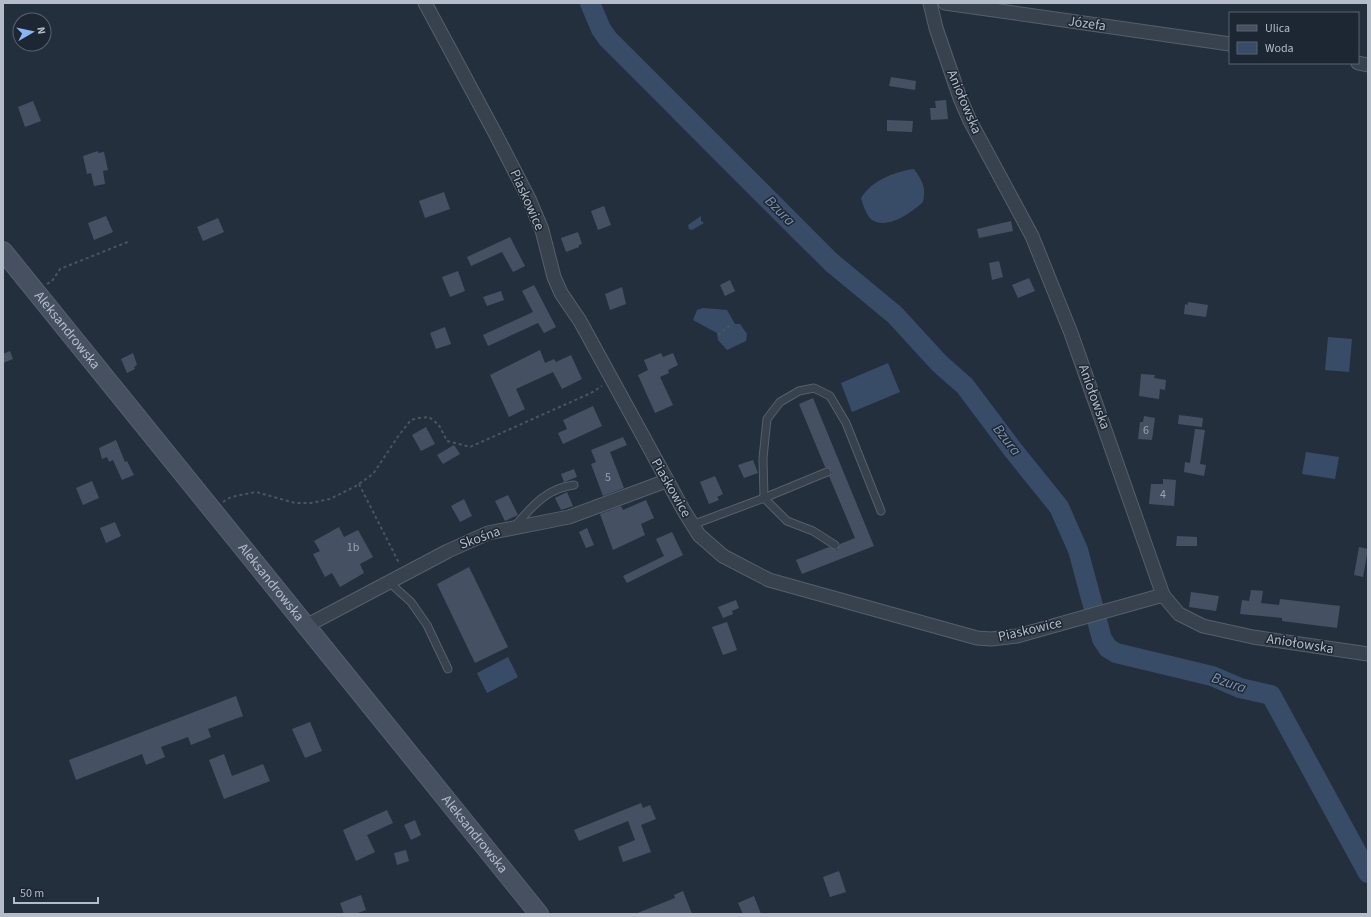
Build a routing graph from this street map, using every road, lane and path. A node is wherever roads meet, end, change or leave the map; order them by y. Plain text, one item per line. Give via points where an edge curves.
1 (424, 3) edge
2 (930, 3) edge
3 (945, 3) edge
4 (1229, 44) edge
5 (130, 241) dead end
6 (3, 251) edge
7 (36, 291) junction
8 (733, 323) dead end
9 (718, 335) dead end
10 (612, 380) junction
11 (827, 472) dead end
12 (666, 481) junction
13 (359, 484) junction
14 (574, 485) dead end
15 (764, 498) junction
16 (212, 509) junction
17 (881, 511) dead end
18 (692, 525) junction
19 (514, 527) junction
20 (835, 545) dead end
21 (405, 574) junction
22 (390, 582) junction
23 (1163, 595) junction
24 (306, 626) junction
25 (1368, 654) edge
26 (448, 669) dead end
27 (539, 914) edge

1 - 10 street, Piaskowice via 529,199 542,230 554,277
2 - 23 street, Aniołowska via 960,98 1032,236 1071,333
3 - 4 street, Józefa
5 - 7 path via 60,269 52,281
6 - 7 main road, Aleksandrowska
7 - 16 main road, Aleksandrowska
8 - 9 path
10 - 12 street, Piaskowice
10 - 13 path via 591,393 470,447 448,441 439,425 429,417 411,420 373,474
11 - 15 lane
12 - 18 street, Piaskowice
12 - 19 street, Skośna via 585,512
13 - 16 path via 330,499 311,503 282,500 270,494 256,492 231,497
13 - 21 path
14 - 19 lane via 554,490 541,497
15 - 17 lane via 763,458 767,419 780,402 799,391 814,388 830,396 846,423
15 - 18 lane
15 - 20 lane via 787,521 812,531
16 - 24 main road, Aleksandrowska
18 - 23 street, Piaskowice via 723,556 769,580 977,638 1017,636
19 - 21 street, Skośna via 498,530 467,542
21 - 22 street, Skośna
22 - 24 street, Skośna
22 - 26 lane via 411,602 427,625
23 - 25 street, Aniołowska via 1179,614 1203,626 1253,637
24 - 27 main road, Aleksandrowska

